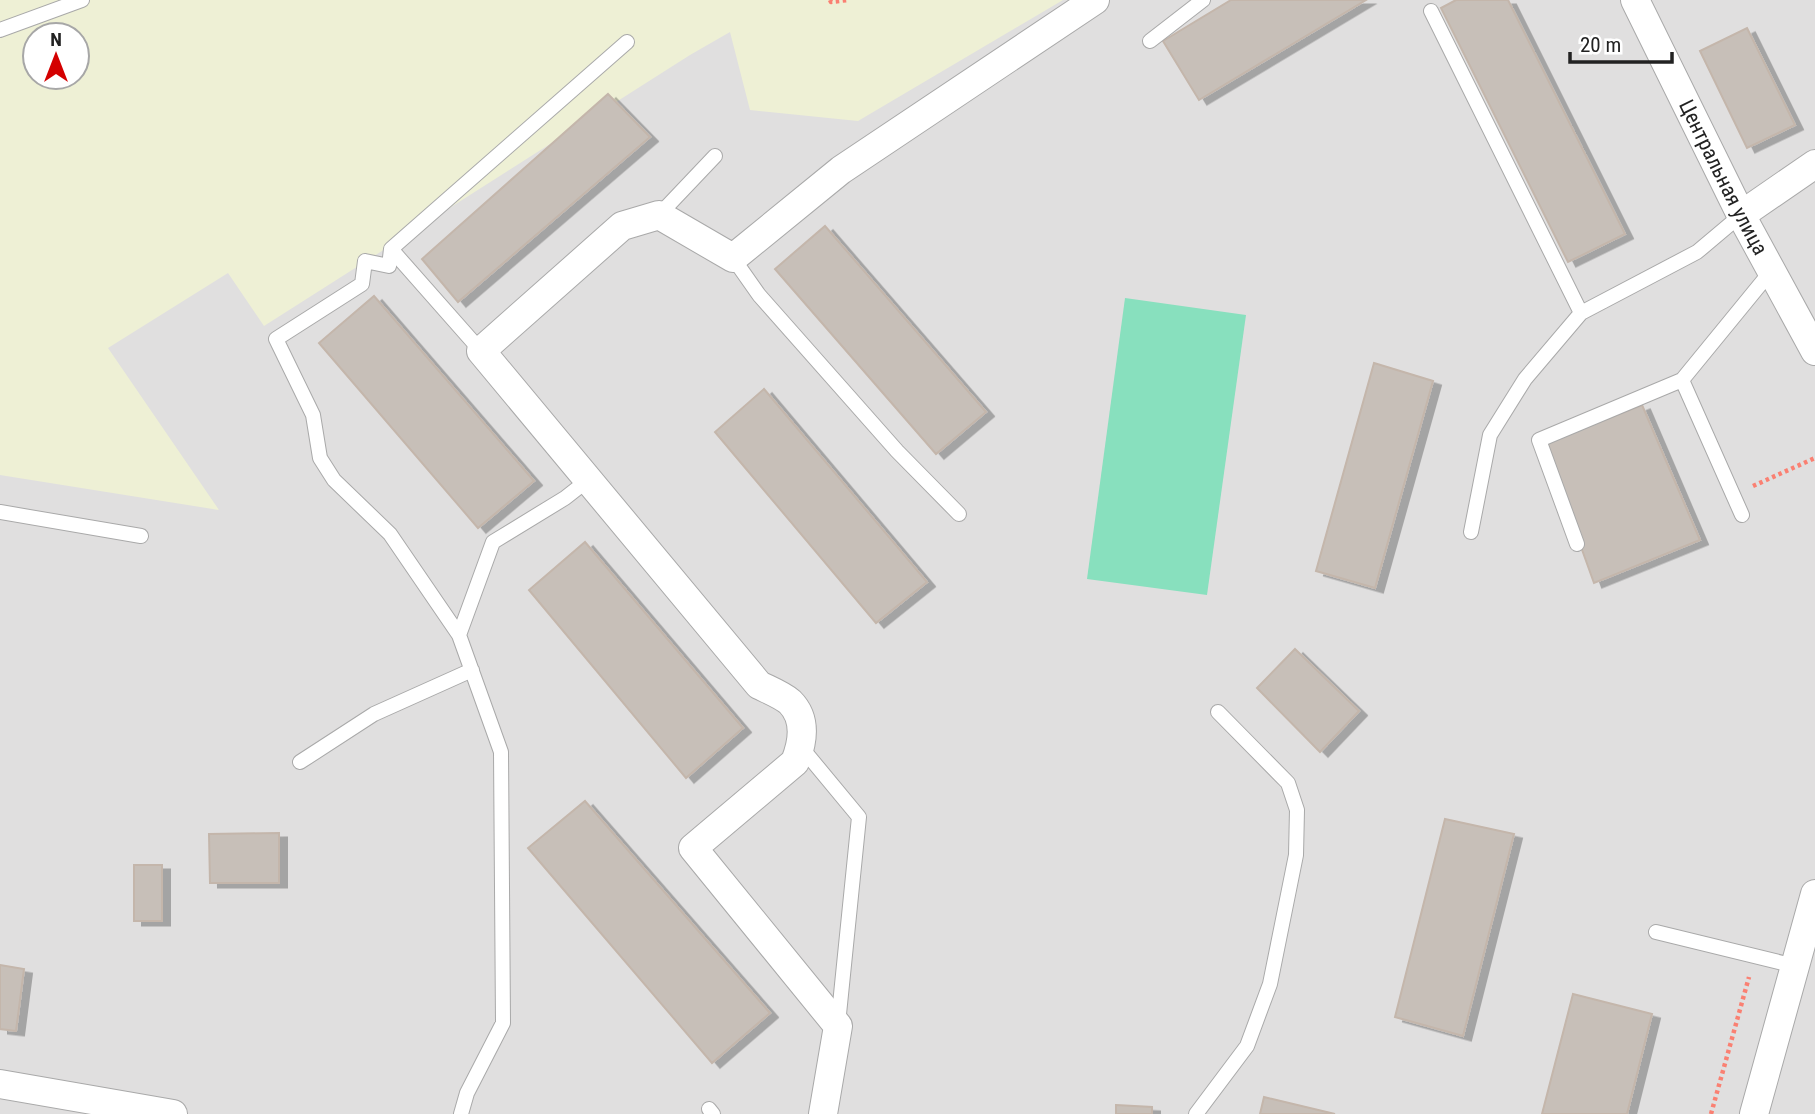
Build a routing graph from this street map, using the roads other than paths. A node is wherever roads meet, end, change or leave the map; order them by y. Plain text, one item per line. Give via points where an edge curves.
1 (82, 0) edge
2 (1095, 0) edge
3 (1203, 0) edge
4 (1635, 0) edge
5 (1430, 11) dead end
6 (0, 30) edge
7 (1150, 41) dead end
8 (627, 42) dead end
9 (715, 156) dead end
10 (1815, 164) edge
11 (659, 215) junction
12 (1741, 215) junction
13 (391, 250) junction
14 (733, 258) junction
15 (1772, 270) junction
16 (1581, 313) junction
17 (481, 351) junction
18 (1815, 351) edge
19 (1682, 380) junction
20 (588, 480) junction
21 (0, 512) edge
22 (959, 514) dead end
23 (1742, 515) dead end
24 (1471, 532) dead end
25 (141, 536) dead end
26 (1577, 544) dead end
27 (459, 635) junction
28 (472, 670) junction
29 (1218, 712) dead end
30 (801, 747) junction
31 (300, 762) dead end
32 (1815, 894) edge
33 (1656, 932) dead end
34 (1795, 966) junction
35 (838, 1026) junction
36 (0, 1084) edge
37 (173, 1114) edge
38 (461, 1114) edge
39 (822, 1114) edge
40 (1196, 1114) edge
41 (1754, 1114) edge

1 - 6 lane
2 - 14 street via 841,170
3 - 7 lane
4 - 12 street, Центральная улица
5 - 16 lane
8 - 13 lane
9 - 11 lane
10 - 12 street
11 - 14 street
11 - 17 street via 622,226
12 - 15 street, Центральная улица
12 - 16 lane via 1697,252
13 - 17 lane
13 - 27 lane via 388,266 365,261 362,284 276,339 313,415 320,458 334,480 390,534
14 - 22 lane via 759,295
15 - 18 street, Центральная улица
15 - 19 lane
16 - 24 lane via 1525,379 1490,435
17 - 20 street
19 - 23 lane
19 - 26 lane via 1539,440
20 - 27 lane via 493,542
20 - 30 street via 759,685 789,702 802,722
21 - 25 lane
27 - 28 lane
28 - 31 lane via 374,714
28 - 38 lane via 501,752 503,1023
29 - 40 lane via 1289,783 1297,810 1296,855 1270,984 1247,1046
30 - 35 lane via 859,817
30 - 35 street via 795,762 693,848
32 - 34 street
33 - 34 lane
34 - 41 street
35 - 39 street
36 - 37 street

